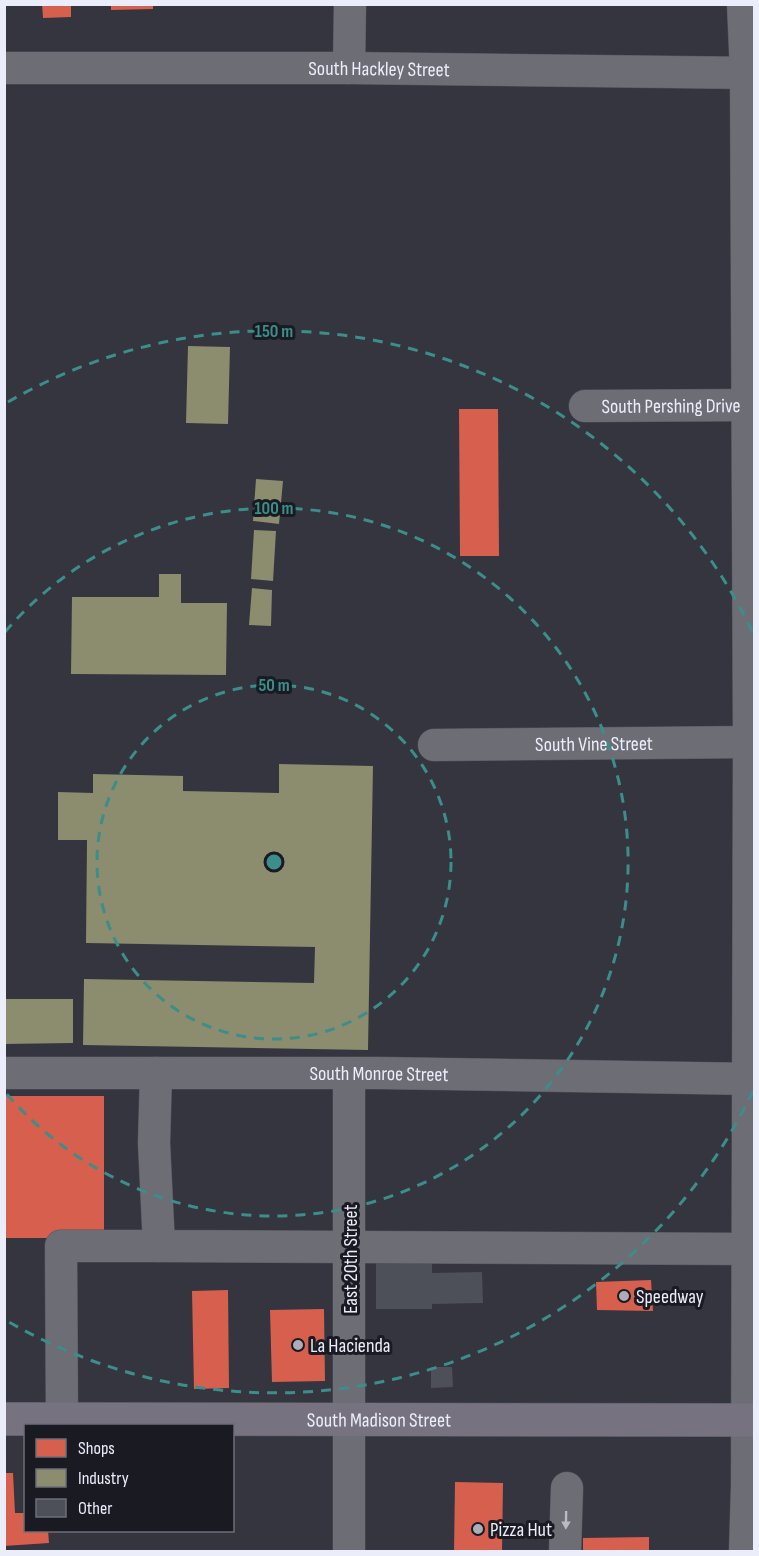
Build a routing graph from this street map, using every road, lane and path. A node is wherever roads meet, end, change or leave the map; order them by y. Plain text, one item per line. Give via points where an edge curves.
1 (350, 4) edge
2 (743, 4) edge
3 (4, 68) edge
4 (349, 68) junction
5 (750, 73) edge
6 (750, 238) edge
7 (750, 405) edge
8 (585, 406) dead end
9 (751, 576) edge
10 (752, 742) edge
11 (434, 745) dead end
12 (751, 916) edge
13 (156, 1073) junction
14 (4, 1074) edge
15 (349, 1074) junction
16 (751, 1079) edge
17 (159, 1246) junction
18 (350, 1247) junction
19 (751, 1250) edge
20 (350, 1418) junction
21 (4, 1419) edge
22 (62, 1420) junction
23 (751, 1420) edge
24 (567, 1488) dead end
25 (349, 1551) edge
26 (565, 1551) edge
27 (745, 1551) edge

1 - 4 street
2 - 5 street
3 - 4 street, South Hackley Street
4 - 5 street, South Hackley Street
5 - 6 street
6 - 7 street
7 - 8 street, South Pershing Drive
7 - 9 street
9 - 10 street
10 - 11 street, South Vine Street
10 - 12 street
12 - 16 street
13 - 14 street, South Monroe Street
13 - 15 street, South Monroe Street
13 - 17 street via 154,1143
15 - 16 street, South Monroe Street
15 - 18 street, East 20th Street
16 - 19 street
17 - 18 street
17 - 22 street via 61,1246
18 - 19 street
18 - 20 street, East 20th Street
19 - 23 street
20 - 22 main road, South Madison Street
20 - 23 main road, South Madison Street
20 - 25 street, East 20th Street
21 - 22 main road, South Madison Street
23 - 27 street
24 -> 26 street

